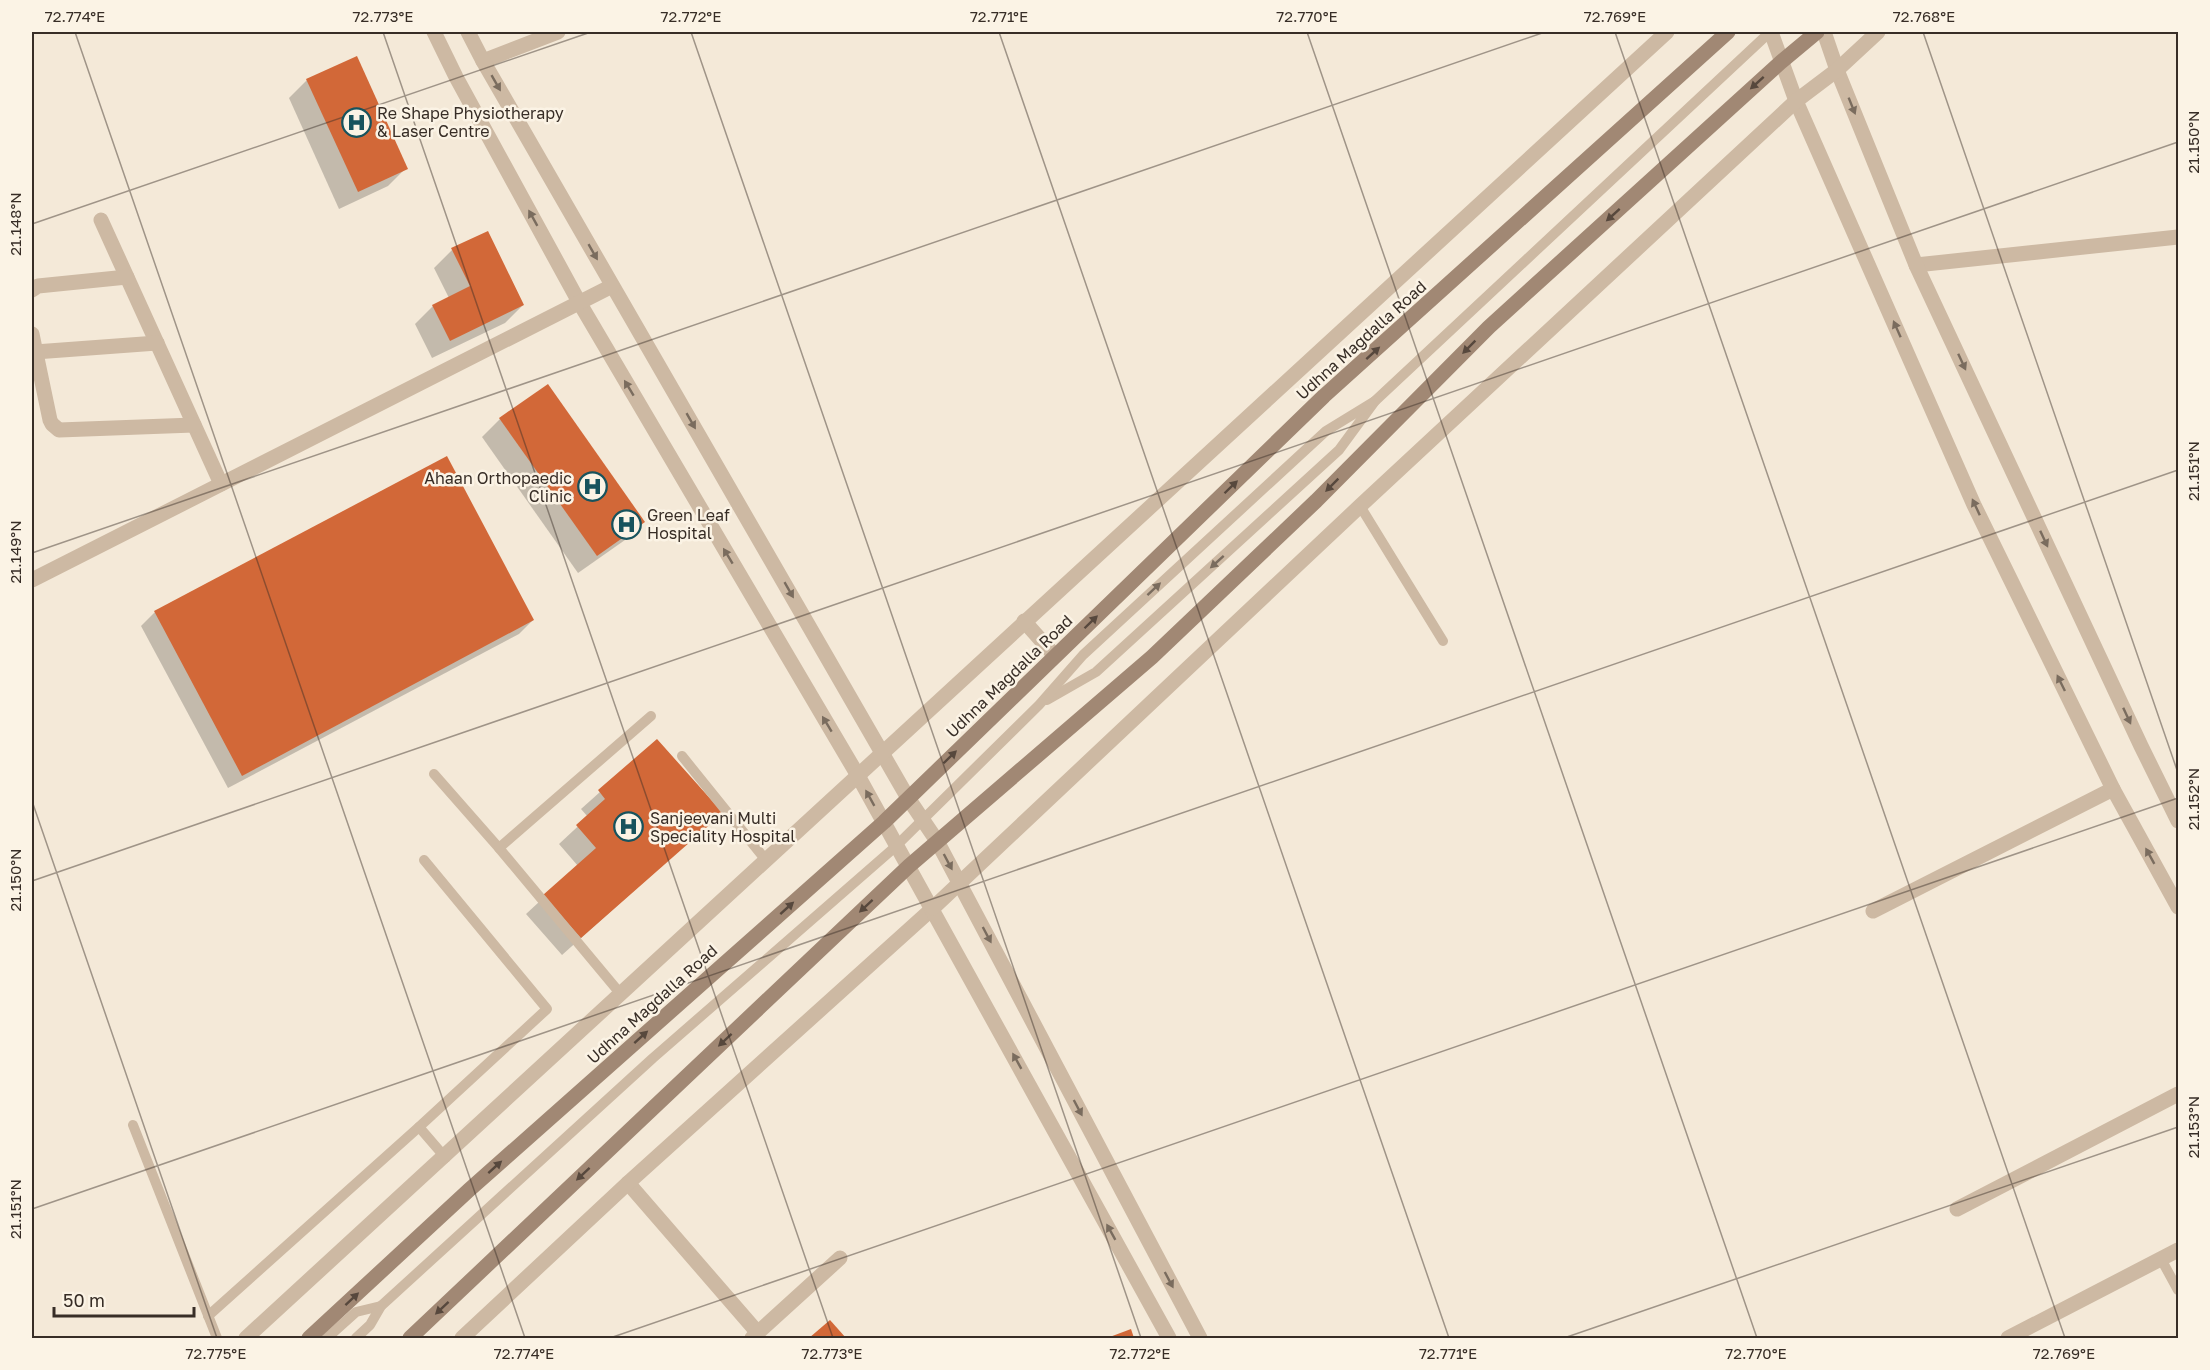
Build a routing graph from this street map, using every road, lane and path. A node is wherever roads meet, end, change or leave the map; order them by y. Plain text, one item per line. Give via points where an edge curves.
1 (434, 32) edge
2 (468, 32) edge
3 (558, 32) edge
4 (1667, 32) edge
5 (1728, 32) edge
6 (1771, 32) edge
7 (1817, 32) edge
8 (1824, 32) edge
9 (1878, 32) edge
10 (483, 61) junction
11 (1781, 62) junction
12 (1837, 70) junction
13 (1796, 100) junction
14 (101, 220) dead end
15 (2178, 237) edge
16 (1916, 265) junction
17 (127, 277) junction
18 (612, 286) junction
19 (32, 290) edge
20 (579, 302) junction
21 (32, 334) edge
22 (157, 343) junction
23 (35, 352) junction
24 (1375, 401) junction
25 (194, 424) junction
26 (221, 484) junction
27 (1360, 506) junction
28 (32, 580) edge
29 (1024, 621) junction
30 (1443, 641) dead end
31 (1055, 656) junction
32 (1039, 705) junction
33 (651, 716) dead end
34 (882, 751) junction
35 (682, 756) dead end
36 (434, 774) dead end
37 (857, 774) junction
38 (2113, 789) junction
39 (908, 798) junction
40 (923, 820) junction
41 (2178, 821) edge
42 (884, 822) junction
43 (937, 841) junction
44 (897, 845) junction
45 (499, 848) junction
46 (765, 859) junction
47 (424, 860) dead end
48 (909, 866) junction
49 (960, 884) junction
50 (2178, 907) edge
51 (933, 908) junction
52 (1873, 911) dead end
53 (619, 993) junction
54 (2178, 1094) edge
55 (133, 1125) dead end
56 (419, 1127) junction
57 (444, 1156) junction
58 (628, 1183) junction
59 (1957, 1209) dead end
60 (2178, 1250) edge
61 (840, 1258) dead end
62 (2161, 1259) junction
63 (2178, 1290) edge
64 (381, 1306) junction
65 (208, 1316) junction
66 (755, 1336) edge
67 (217, 1338) edge
68 (246, 1338) edge
69 (309, 1338) edge
70 (327, 1338) edge
71 (356, 1338) edge
72 (410, 1338) edge
73 (462, 1338) edge
74 (1169, 1338) edge
75 (1200, 1338) edge
76 (2008, 1338) edge

20 -> 1 street
2 - 10 street
3 - 10 street
4 - 29 street
31 -> 5 main road, Udhna Magdalla Road via 1324,396
6 - 11 street
6 - 24 lane
7 - 11 main road
8 - 12 street
9 - 12 street
10 -> 18 street
11 - 13 street
11 -> 43 main road via 1489,327 1317,501 1152,657
12 - 13 street
12 -> 16 street
13 - 27 street
38 -> 13 street via 1974,505
14 - 17 street
15 - 16 street
16 -> 41 street
17 - 19 street via 38,286
17 - 22 street
18 - 20 street
18 -> 34 street
20 - 26 street
37 -> 20 street
21 - 23 street
22 - 23 street
22 - 25 street
23 - 25 street via 50,420 59,430
32 -> 24 lane via 1083,655 1326,431
24 -> 32 lane via 1339,450 1096,672
25 - 26 street
26 - 28 street
27 - 30 lane
27 - 49 street
29 - 31 street
29 - 34 street
39 -> 31 main road, Udhna Magdalla Road
32 - 40 lane
33 - 45 lane
34 - 37 street
34 - 39 street
35 - 46 lane
36 - 45 lane
42 -> 37 street
37 - 46 street
50 -> 38 street
38 - 52 street
39 - 40 street
39 - 42 main road, Udhna Magdalla Road
40 - 43 street
40 - 44 lane
42 - 44 street
69 -> 42 main road, Udhna Magdalla Road via 478,1182
43 - 48 main road
43 -> 49 street
44 - 48 street
44 - 64 lane via 652,1058
45 - 53 lane
46 - 53 street
47 - 56 lane via 547,1009
48 - 51 street
48 -> 72 main road
49 - 51 street
49 -> 75 street
51 - 58 street
74 -> 51 street
53 - 57 street
54 - 59 street
55 - 65 lane
56 - 57 lane
56 - 65 lane
57 - 68 street
58 - 66 street
58 - 73 street
60 - 62 street
61 - 66 street
62 - 63 lane
62 - 76 street
64 - 70 lane via 356,1312
64 - 71 lane via 370,1325
65 - 67 lane

